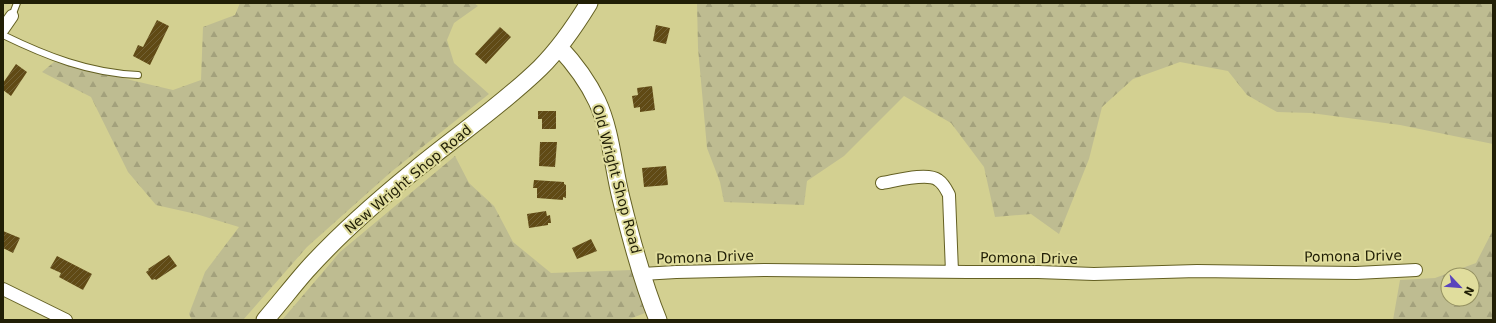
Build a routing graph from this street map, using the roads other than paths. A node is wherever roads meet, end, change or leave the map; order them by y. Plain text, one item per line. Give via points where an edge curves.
1 (17, 3) edge
2 (589, 3) edge
3 (12, 16) joint
4 (3, 29) edge
5 (3, 35) edge
6 (559, 46) junction
7 (138, 75) dead end
8 (882, 182) dead end
9 (1416, 270) dead end
10 (952, 272) junction
11 (642, 274) junction
12 (3, 289) edge
13 (66, 320) edge
14 (265, 320) edge
15 (658, 320) edge

1 - 3 lane
2 - 6 street, New Wright Shop Road
3 - 4 street
5 - 7 lane via 78,66
6 - 11 street, Old Wright Shop Road via 574,63 598,102 620,197
6 - 14 street, New Wright Shop Road via 526,81 374,204 336,240
8 - 10 street via 927,176 937,178 945,185 948,195
9 - 10 street, Pomona Drive via 1356,273
10 - 11 street, Pomona Drive via 765,270
11 - 15 street, Old Wright Shop Road
12 - 13 street

